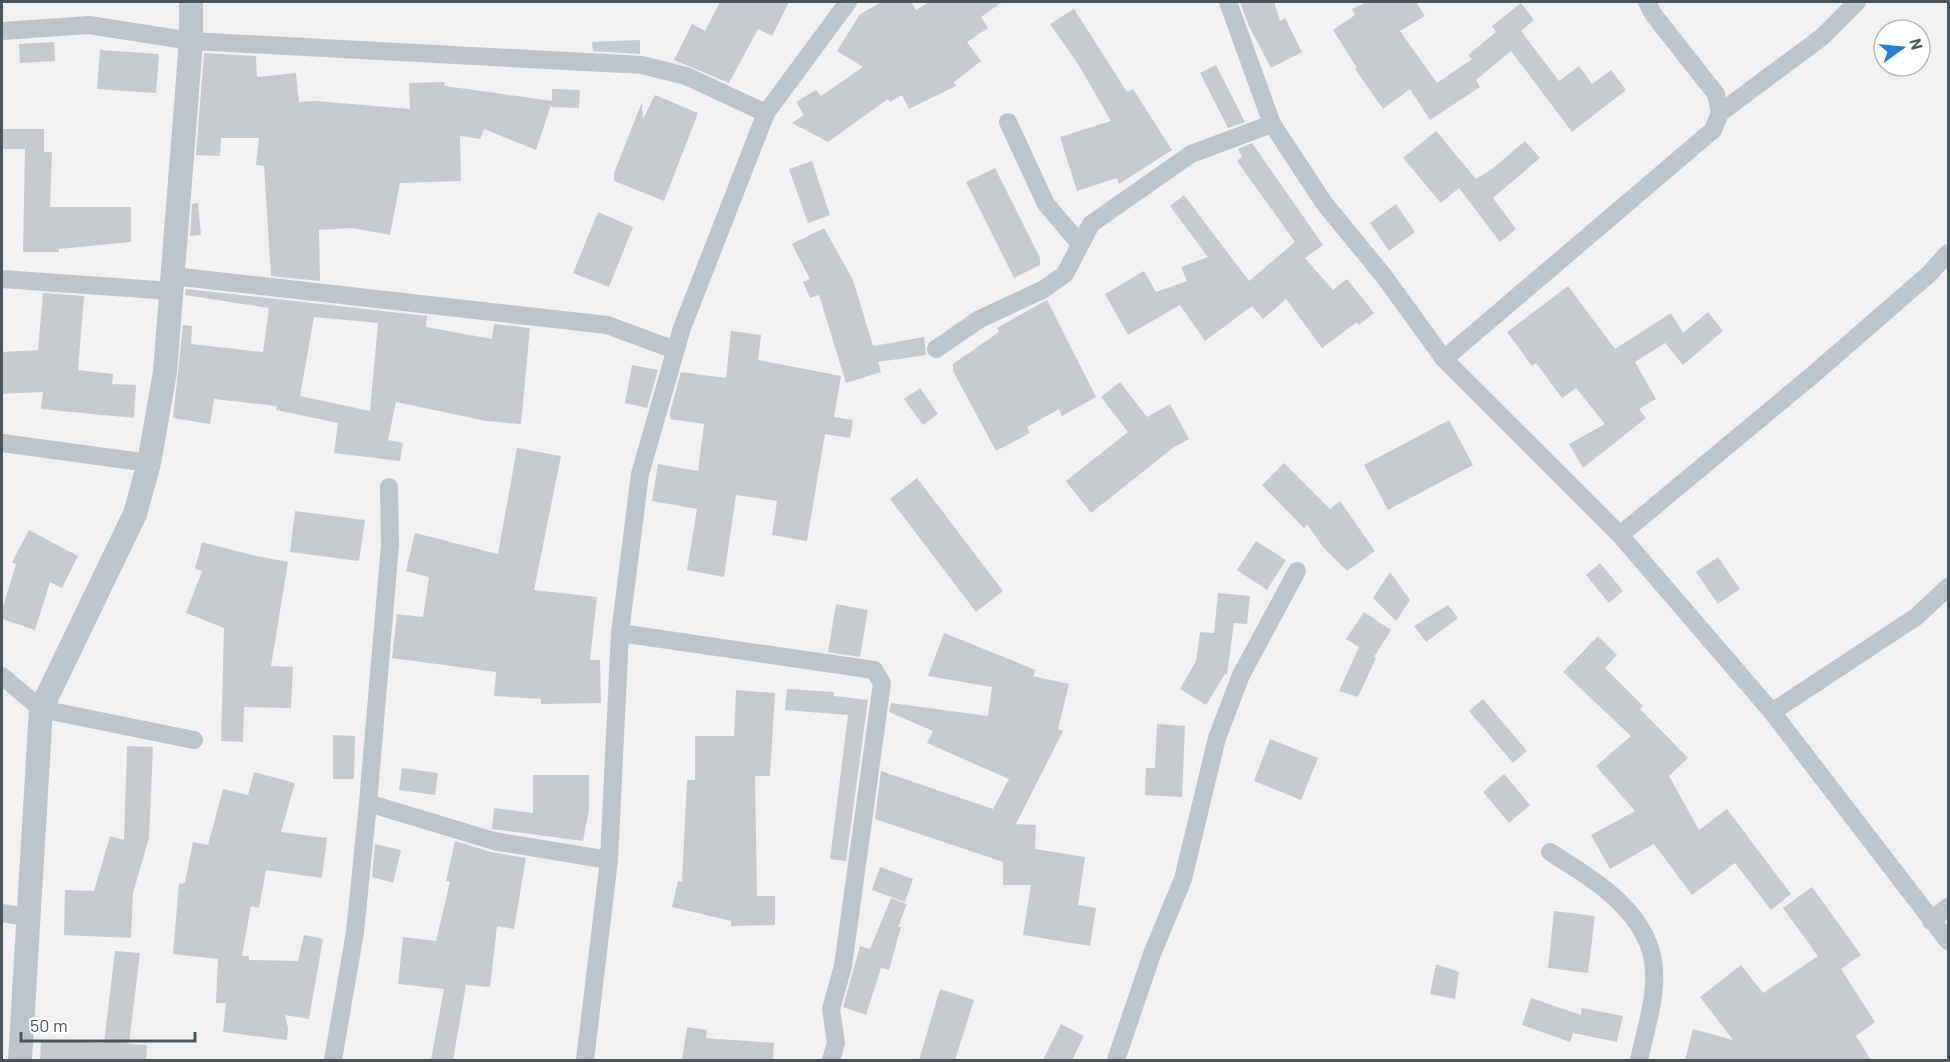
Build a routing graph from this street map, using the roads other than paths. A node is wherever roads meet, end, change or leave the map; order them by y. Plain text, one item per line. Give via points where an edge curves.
1 (191, 2) edge
2 (1228, 2) edge
3 (1647, 2) edge
4 (1857, 2) edge
5 (841, 4) edge
6 (2, 31) edge
7 (191, 41) junction
8 (766, 113) junction
9 (1720, 113) junction
10 (1008, 122) dead end
11 (1272, 124) junction
12 (1080, 244) junction
13 (1948, 253) edge
14 (2, 279) edge
15 (172, 283) junction
16 (936, 349) dead end
17 (675, 350) junction
18 (1444, 359) junction
19 (2, 443) edge
20 (149, 464) junction
21 (389, 487) dead end
22 (1620, 535) junction
23 (1297, 571) dead end
24 (1948, 587) edge
25 (620, 633) junction
26 (2, 675) edge
27 (41, 709) junction
28 (1772, 712) junction
29 (194, 740) dead end
30 (368, 803) junction
31 (1550, 852) dead end
32 (609, 860) junction
33 (1948, 907) edge
34 (2, 913) edge
35 (27, 917) junction
36 (1931, 921) junction
37 (1948, 940) edge
38 (20, 1060) edge
39 (333, 1060) edge
40 (585, 1060) edge
41 (831, 1060) edge
42 (1116, 1060) edge
43 (1639, 1060) edge

1 - 7 street
2 - 11 street
3 - 9 street via 1716,94
4 - 9 street via 1822,37
5 - 8 street
6 - 7 street via 89,25
7 - 8 street via 642,65 686,76
7 - 15 street
8 - 17 street
9 - 18 street via 1713,130
10 - 12 street via 1046,204
11 - 12 street via 1191,154 1091,224
11 - 18 street via 1324,203
12 - 16 street via 1065,274 1044,289 978,320
13 - 22 street via 1815,373
14 - 15 street
15 - 17 street via 607,325
15 - 20 street via 165,372
17 - 25 street via 640,474
18 - 22 street
19 - 20 street
20 - 27 street via 135,514
21 - 30 street via 390,545
22 - 28 street
23 - 42 street via 1241,675 1217,738 1183,879 1152,954
24 - 28 street via 1916,617
25 - 32 street
25 - 41 street via 874,670 882,683 843,966 831,1009 836,1043
26 - 27 street
27 - 29 street
27 - 35 street
28 - 36 street
30 - 32 street via 494,841
30 - 39 street via 355,932
31 - 43 street via 1602,884 1632,917 1652,950 1652,993
32 - 40 street
33 - 36 street
34 - 35 street
35 - 38 street
36 - 37 street

